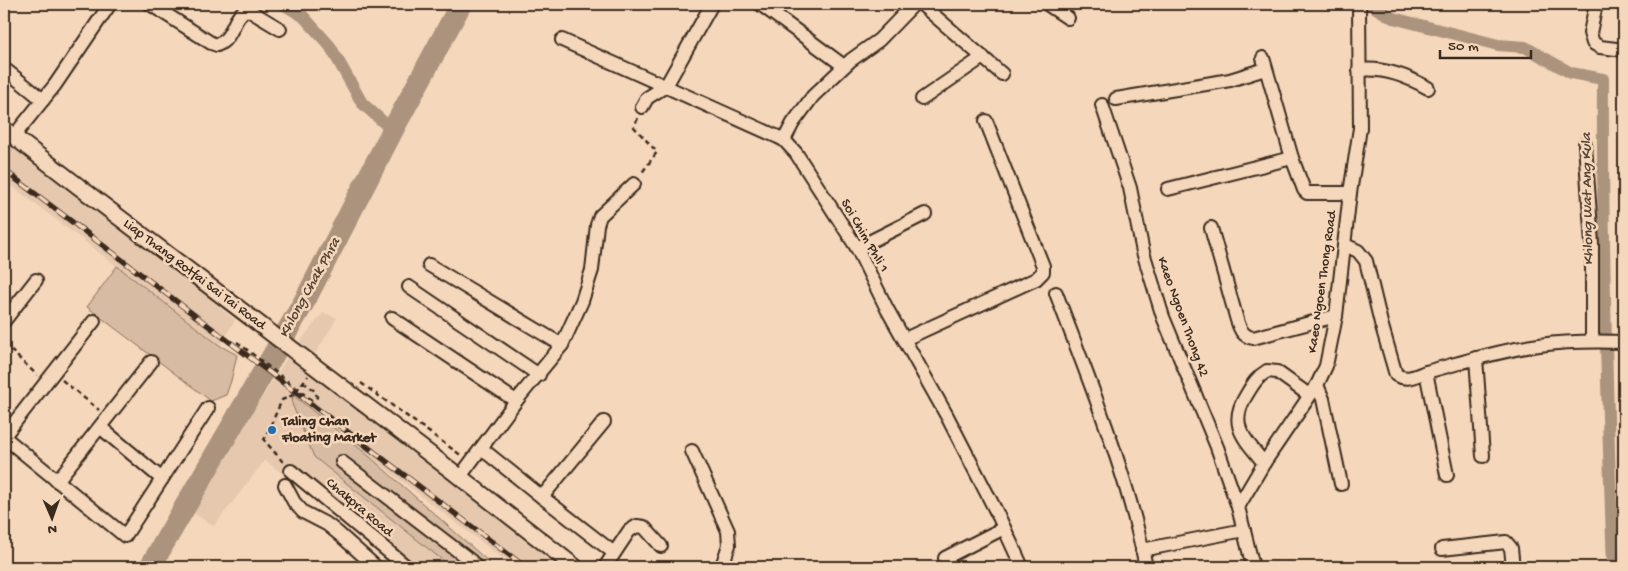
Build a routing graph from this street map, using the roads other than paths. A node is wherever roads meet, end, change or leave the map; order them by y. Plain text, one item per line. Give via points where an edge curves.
1 (110, 4) edge
2 (150, 4) edge
3 (712, 4) edge
4 (760, 4) edge
5 (914, 4) edge
6 (921, 4) edge
7 (1048, 4) edge
8 (1359, 4) edge
9 (1596, 4) edge
10 (1068, 18) dead end
11 (280, 29) dead end
12 (562, 40) dead end
13 (1624, 50) edge
14 (983, 57) junction
15 (844, 66) junction
16 (7, 70) dead end
17 (1359, 70) junction
18 (1002, 74) dead end
19 (666, 86) junction
20 (1428, 88) dead end
21 (922, 99) dead end
22 (1116, 99) dead end
23 (43, 100) junction
24 (1102, 105) dead end
25 (642, 107) road end
26 (986, 121) dead end
27 (9, 133) edge
28 (784, 140) junction
29 (1585, 144) dead end
30 (1292, 158) junction
31 (634, 184) road end
32 (1168, 189) dead end
33 (1350, 193) junction
34 (925, 214) dead end
35 (1211, 228) dead end
36 (1344, 245) junction
37 (857, 248) junction
38 (429, 265) dead end
39 (36, 280) dead end
40 (409, 287) dead end
41 (1056, 293) dead end
42 (1336, 316) junction
43 (392, 318) dead end
44 (4, 321) edge
45 (94, 321) dead end
46 (905, 338) junction
47 (1600, 341) junction
48 (1624, 342) edge
49 (562, 346) junction
50 (1476, 358) junction
51 (151, 362) dead end
52 (1426, 372) junction
53 (539, 374) junction
54 (1317, 385) junction
55 (1309, 395) junction
56 (516, 401) junction
57 (208, 408) dead end
58 (104, 422) junction
59 (604, 422) dead end
60 (4, 437) edge
61 (482, 449) junction
62 (692, 451) dead end
63 (1483, 456) dead end
64 (342, 462) dead end
65 (1264, 463) junction
66 (291, 472) road end
67 (1447, 475) dead end
68 (458, 476) junction
69 (162, 479) junction
70 (57, 481) junction
71 (1342, 484) dead end
72 (285, 485) dead end
73 (542, 497) junction
74 (1238, 507) junction
75 (1004, 528) junction
76 (1244, 530) junction
77 (662, 546) dead end
78 (1442, 549) dead end
79 (1142, 550) junction
80 (614, 553) junction
81 (945, 558) dead end
82 (376, 567) edge
83 (407, 567) edge
84 (476, 567) edge
85 (576, 567) edge
86 (605, 567) edge
87 (719, 567) edge
88 (1022, 567) edge
89 (1146, 567) edge
90 (1253, 567) edge
91 (1513, 567) edge

1 - 23 street
2 - 11 street via 216,45 227,39 245,10
3 - 19 street
4 - 15 street
5 - 15 street via 879,40
6 - 14 street
7 - 10 street
8 - 17 street, Kaeo Ngoen Thong Road
9 - 13 street via 1590,33 1593,43
12 - 19 street, Soi Chim Phli 1
14 - 18 street
14 - 21 street
15 - 28 street via 813,96
16 - 23 street
17 - 20 street via 1395,73
17 - 33 street, Kaeo Ngoen Thong Road via 1360,128
19 - 25 street via 647,98
19 - 28 street, Soi Chim Phli 1
22 - 30 street via 1230,80 1264,64
23 - 27 street
24 - 74 street, Kaeo Ngoen Thong 42 via 1130,188 1143,252 1164,317
26 - 46 street via 1043,272 1036,279
27 - 68 main road, Liap Thang Rotfai Sai Tai Road, bridge
28 - 37 street, Soi Chim Phli 1 via 796,153
29 - 47 street
30 - 32 street
30 - 33 street via 1307,193
31 - 49 street via 600,216 592,270
33 - 36 street, Kaeo Ngoen Thong Road
34 - 37 street
35 - 42 street via 1237,320 1241,332 1247,337
36 - 42 street, Kaeo Ngoen Thong Road
36 - 52 street via 1358,251 1366,261 1396,375 1404,379
37 - 46 street, Soi Chim Phli 1
38 - 49 street
39 - 44 street
40 - 53 street
41 - 79 street via 1112,440
42 - 54 street, Kaeo Ngoen Thong Road via 1326,366
43 - 56 street
45 - 60 street
46 - 75 street, Soi Chim Phli 1
47 - 48 street
47 - 50 street via 1539,345
49 - 53 street
50 - 52 street
50 - 63 street
51 - 58 street
52 - 67 street
53 - 56 street
54 - 55 street, Kaeo Ngoen Thong Road
54 - 71 street
55 - 65 street, Kaeo Ngoen Thong Road
55 - 65 street via 1276,372 1267,371 1258,376 1242,402 1237,421 1244,438
56 - 61 street
57 - 69 street
58 - 69 street
58 - 70 street
59 - 73 street
60 - 70 street
61 - 68 street
61 - 73 street
62 - 87 street via 728,531 729,545
64 - 84 street
65 - 74 street, Kaeo Ngoen Thong Road
66 - 83 street, Chakpra Road
68 - 85 main road, Liap Thang Rotfai Sai Tai Road
69 - 70 street via 125,536
72 - 82 street via 303,512 328,525
73 - 80 street
74 - 76 street
75 - 81 street
75 - 88 street, Soi Chim Phli 1
76 - 79 street
76 - 90 street
77 - 80 street via 644,527 638,526 629,531
78 - 91 street via 1506,542 1511,548
79 - 89 street
80 - 86 street

